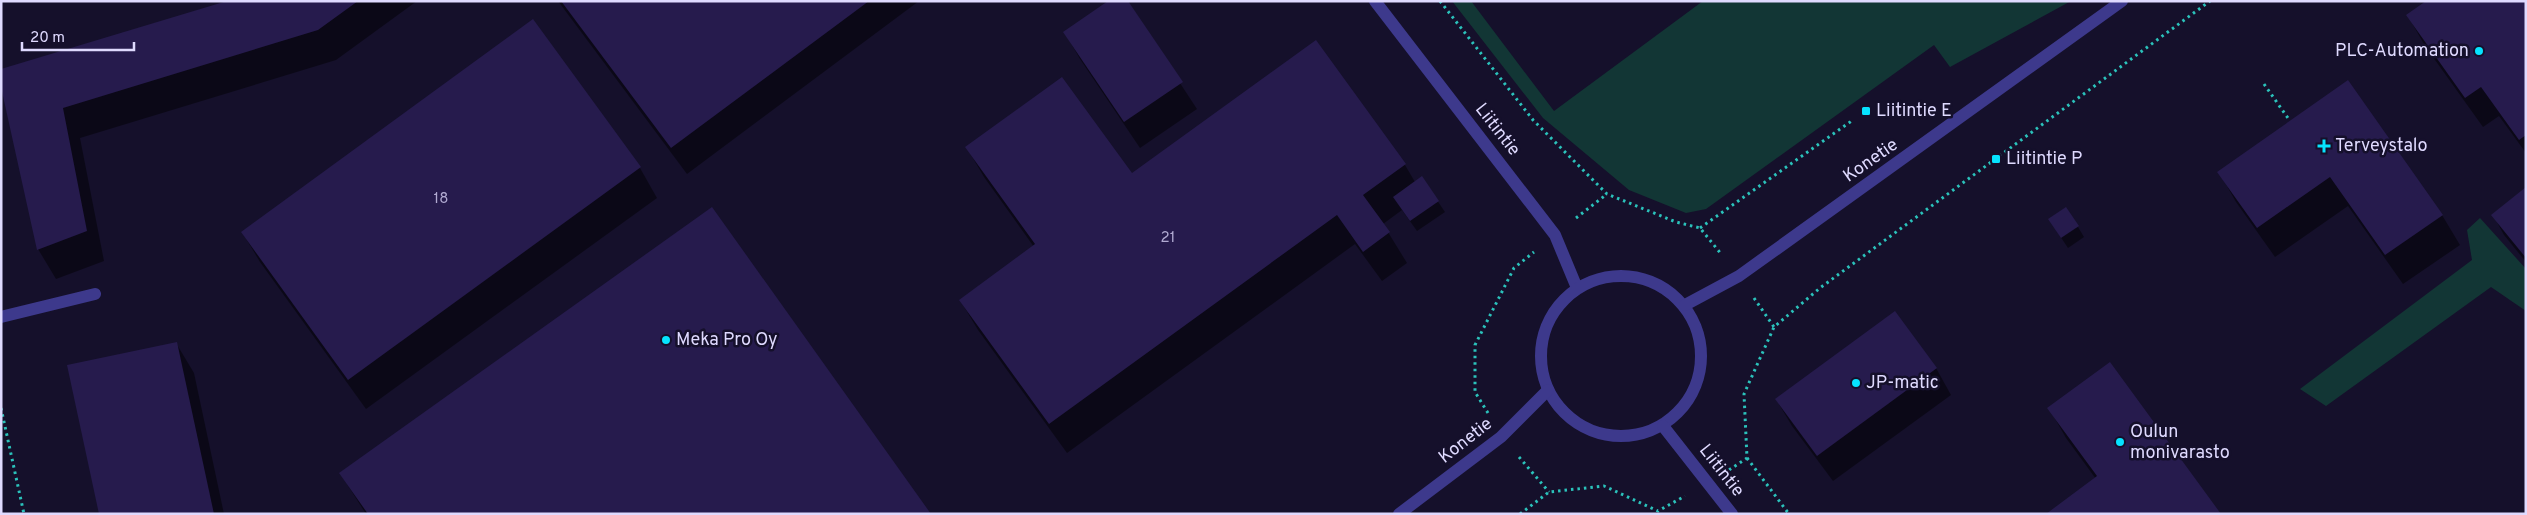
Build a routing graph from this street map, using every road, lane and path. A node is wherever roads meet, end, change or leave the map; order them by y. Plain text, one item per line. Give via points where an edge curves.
1 (1375, 1) edge
2 (1440, 1) edge
3 (2122, 1) edge
4 (2210, 1) edge
5 (2264, 84) dead end
6 (1853, 120) dead end
7 (2290, 121) dead end
8 (1607, 194) junction
9 (1700, 228) junction
10 (1555, 235) junction
11 (1740, 276) junction
12 (1577, 288) junction
13 (94, 294) dead end
14 (1684, 305) junction
15 (1, 318) edge
16 (1774, 326) junction
17 (1548, 390) junction
18 (1, 408) edge
19 (1663, 426) junction
20 (1502, 437) junction
21 (1747, 458) junction
22 (1709, 483) junction
23 (1550, 492) junction
24 (1659, 513) edge
25 (24, 514) edge
26 (1399, 514) edge
27 (1520, 514) edge
28 (1732, 514) edge
29 (1789, 514) edge

1 - 10 street, Liitintie
2 - 8 path via 1533,120
3 - 11 street, Konetie
4 - 16 path via 1820,288
5 - 7 path
6 - 9 path
8 - 9 path via 1676,222
8 - 10 path
9 - 11 path
10 - 12 street, Liitintie
10 - 20 path via 1514,268 1475,345 1475,392
11 - 14 street, Konetie
11 - 16 path
12 - 14 street via 1604,276 1632,275 1664,286
12 - 17 street via 1556,307 1544,332 1540,348
13 - 15 street
14 - 19 street via 1698,329 1702,356 1698,383 1684,407
16 - 21 path via 1744,394
17 - 19 street via 1564,413 1600,434 1628,436
17 - 20 street, Konetie
18 - 25 path
19 - 22 street, Liitintie
20 - 23 path
20 - 26 street, Konetie
21 - 22 path
21 - 29 path
22 - 24 path
22 - 28 street, Liitintie
23 - 24 path via 1604,486
23 - 27 path

